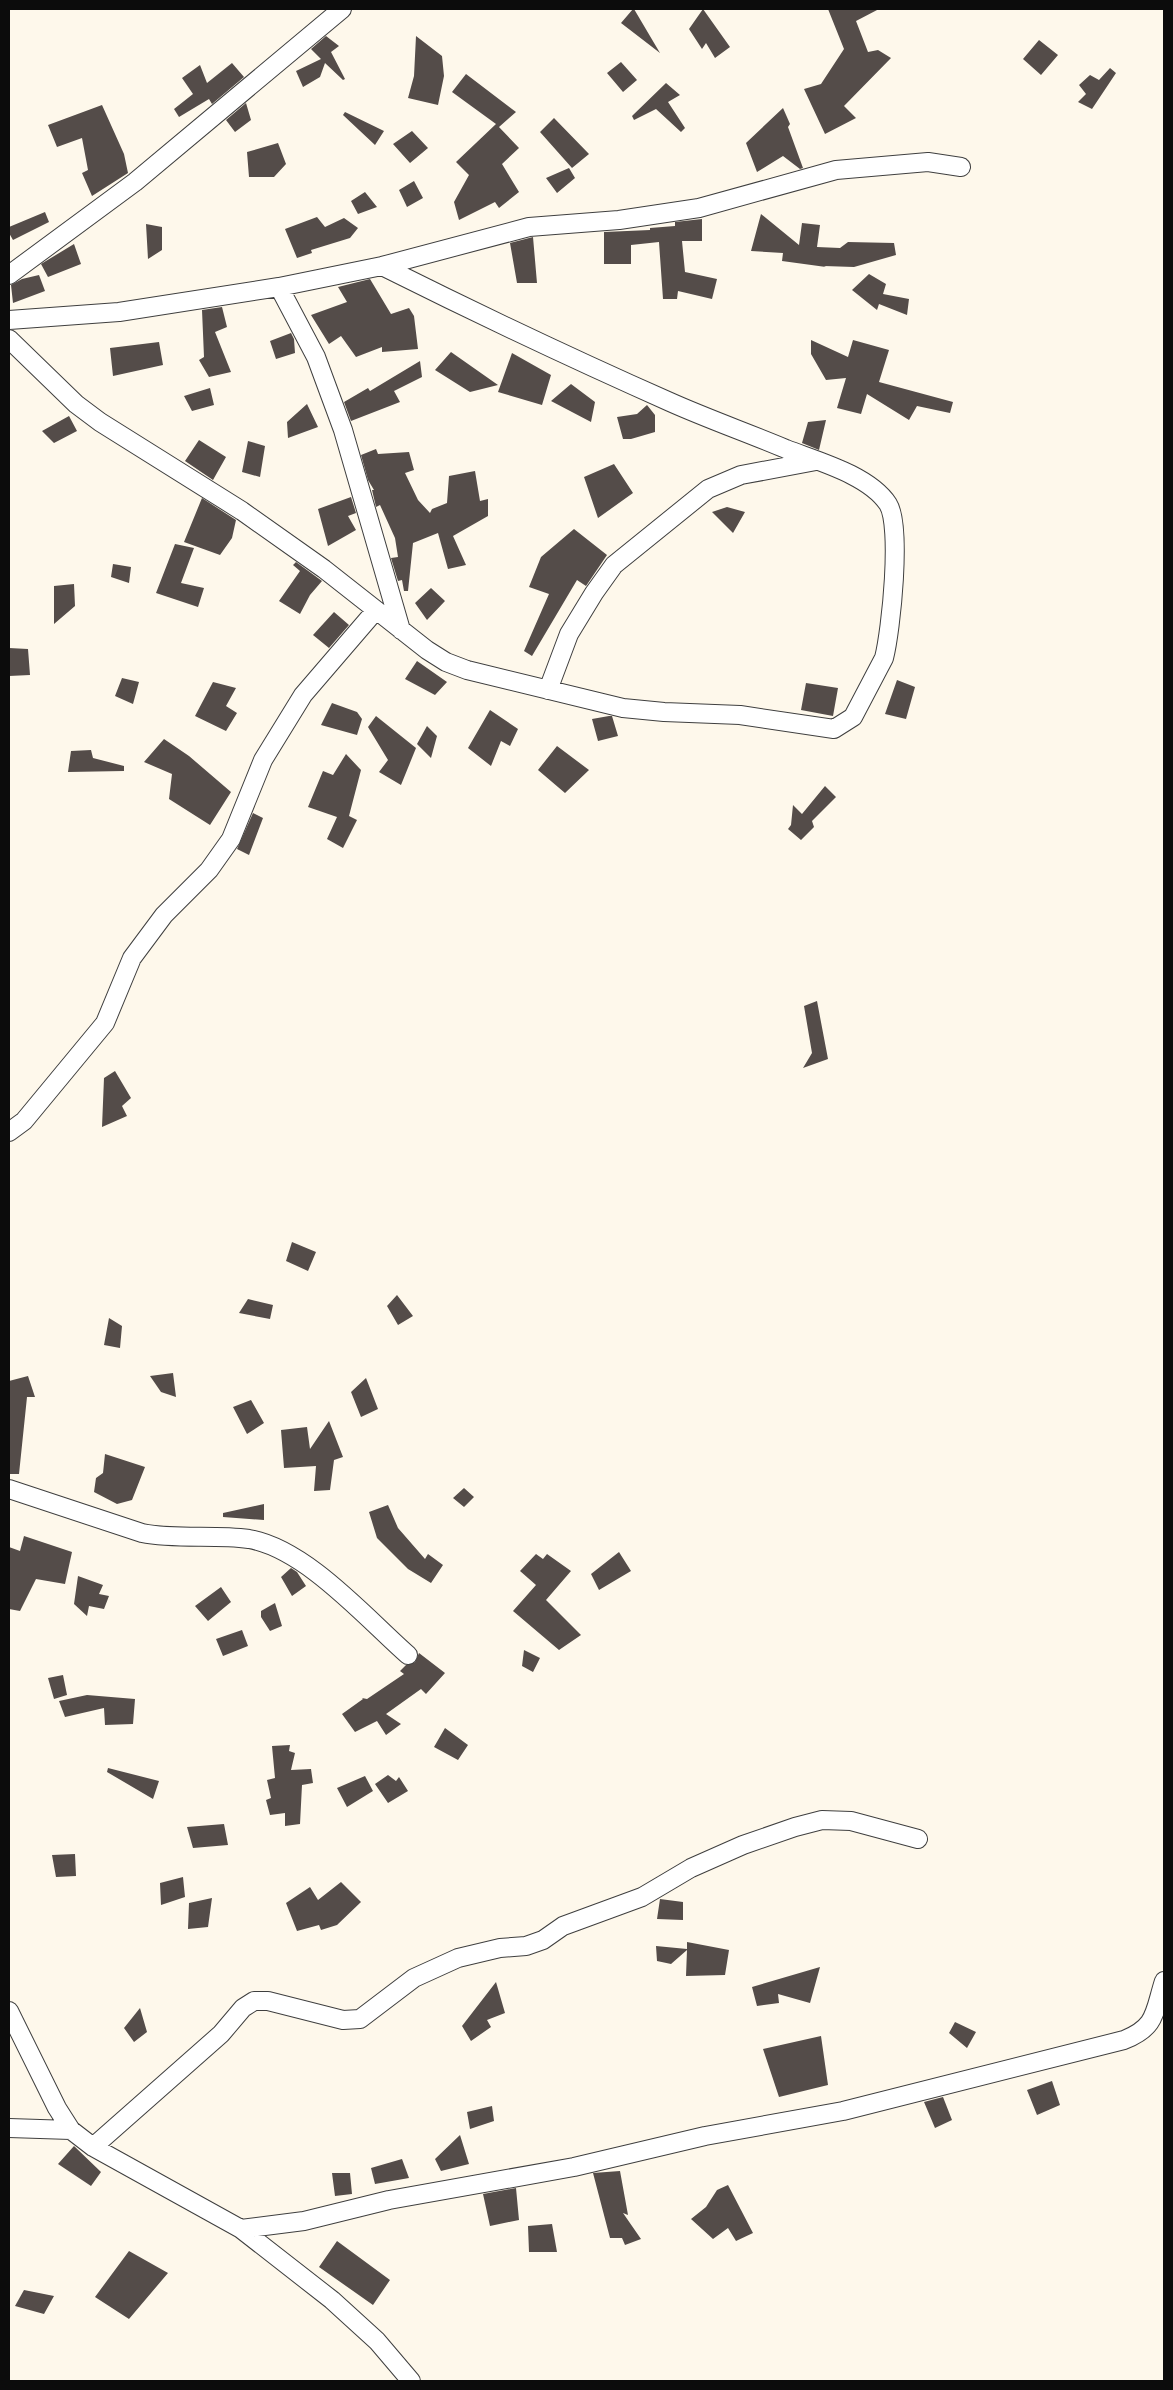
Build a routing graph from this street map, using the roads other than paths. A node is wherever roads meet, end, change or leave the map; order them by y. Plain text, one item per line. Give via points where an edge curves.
1 (342, 9) edge
2 (962, 167) dead end
3 (382, 266) junction
4 (9, 275) edge
5 (279, 287) junction
6 (9, 320) edge
7 (9, 339) edge
8 (816, 461) junction
9 (376, 610) junction
10 (401, 630) junction
11 (548, 690) junction
12 (9, 1132) edge
13 (9, 1489) edge
14 (408, 1655) dead end
15 (918, 1840) dead end
16 (1164, 1980) edge
17 (9, 2011) edge
18 (9, 2128) edge
19 (71, 2130) junction
20 (93, 2147) junction
21 (240, 2229) junction
22 (411, 2381) edge

1 - 4 street via 135,182
2 - 3 street via 928,162 836,170 699,208 619,220 529,227
3 - 5 street
3 - 8 street via 621,380
5 - 6 street via 119,312
5 - 10 street via 316,357 343,430
7 - 9 street via 76,404 242,511
8 - 11 street via 741,475 708,489 614,565 569,634
8 - 11 street via 848,474 878,492 889,506 894,525 887,647 853,717 834,729 740,714 623,708
9 - 10 street
9 - 12 street via 302,695 263,760 231,839 209,870 164,915 132,958 105,1023 24,1121
10 - 11 street via 446,662
13 - 14 street via 142,1533 163,1537 222,1536 251,1540 297,1557
15 - 20 street via 851,1821 822,1820 795,1827 691,1868 642,1897 563,1926 544,1940 458,1958 414,1978 360,2019 342,2020 268,2001 254,2001
16 - 21 street via 1151,2023 1141,2033 1124,2040 843,2111 705,2136 574,2167 389,2200 304,2221
17 - 19 street
18 - 19 street
19 - 20 street
20 - 21 street
21 - 22 street via 332,2300 377,2341

